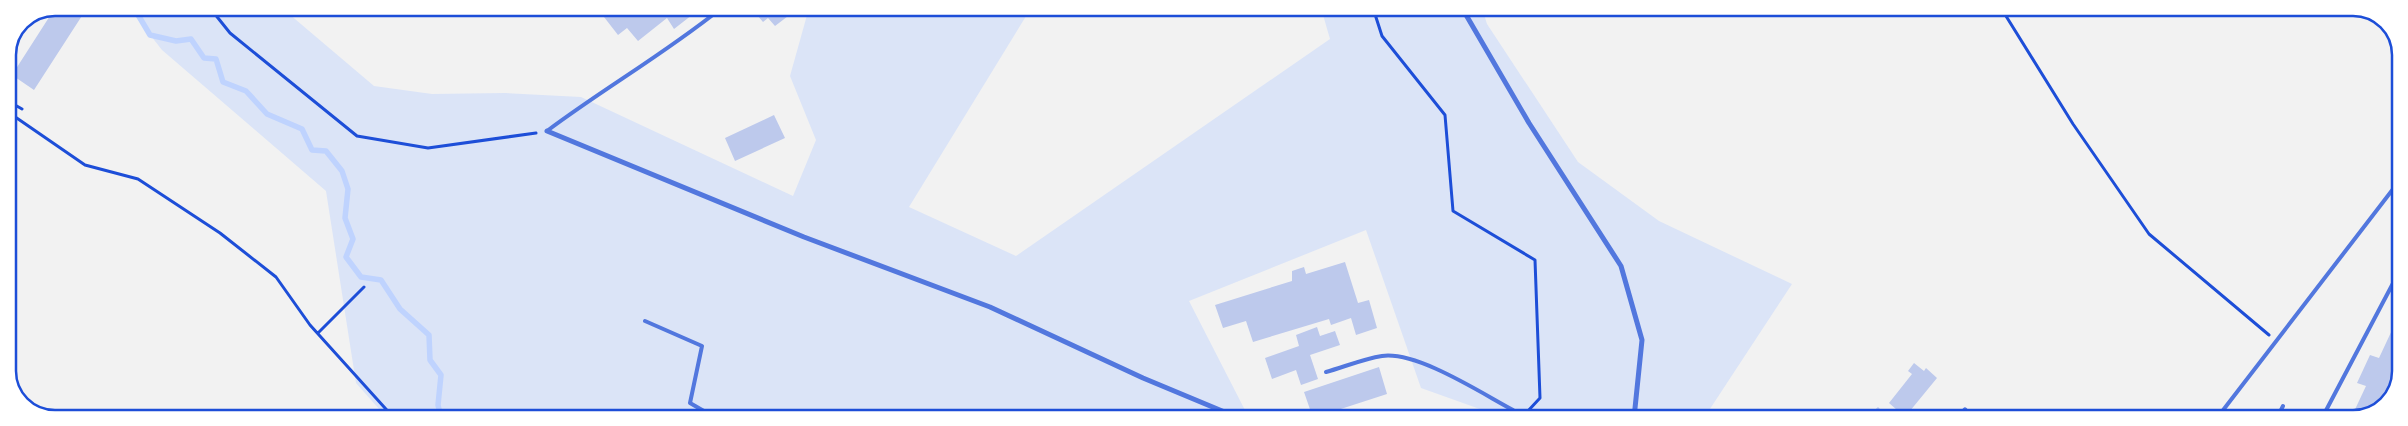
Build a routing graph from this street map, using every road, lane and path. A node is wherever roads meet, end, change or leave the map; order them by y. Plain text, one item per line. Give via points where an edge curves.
1 (216, 16) edge
2 (712, 16) edge
3 (1376, 17) edge
4 (1467, 17) edge
5 (2006, 17) edge
6 (16, 106) edge
7 (22, 109) dead end
8 (16, 118) edge
9 (547, 132) junction
10 (2392, 191) edge
11 (364, 287) dead end
12 (2391, 287) edge
13 (645, 321) dead end
14 (318, 333) junction
15 (2277, 342) junction
16 (1326, 372) dead end
17 (2283, 406) dead end
18 (386, 409) edge
19 (701, 409) edge
20 (1219, 410) edge
21 (1512, 410) edge
22 (1528, 410) edge
23 (1635, 410) edge
24 (2223, 410) edge
25 (2281, 410) edge
26 (2326, 410) edge

1 - 9 path via 230,33 357,136 428,148
2 - 9 lane
3 - 22 path via 1382,36 1445,115 1453,211 1535,260 1540,398
4 - 23 street via 1529,123 1622,266 1642,340
5 - 15 path via 2073,124 2149,234
6 - 7 path
8 - 14 path via 85,165 138,179 220,233 276,277
9 - 20 street via 804,237 990,307
10 - 15 lane
11 - 14 path
12 - 26 lane
13 - 19 lane via 702,346 690,403
14 - 18 path
15 - 24 lane
16 - 21 lane via 1383,356 1406,358 1431,367
17 - 25 lane

